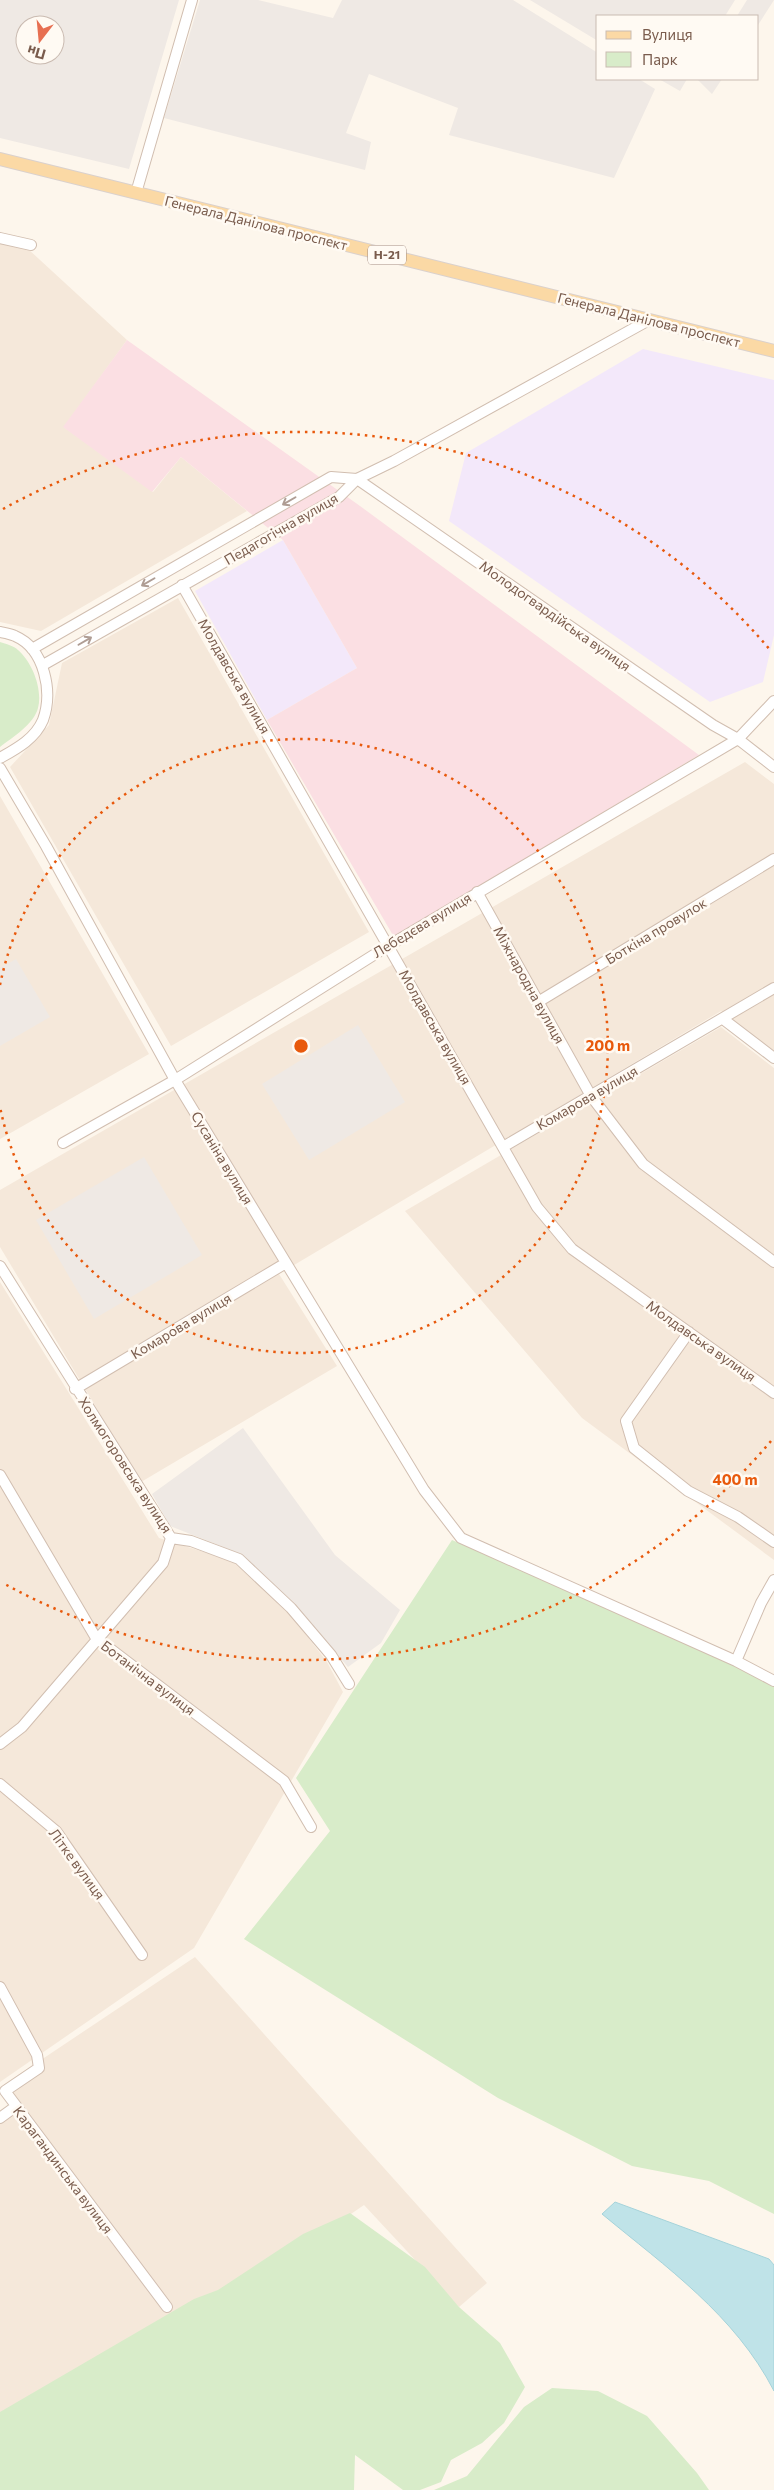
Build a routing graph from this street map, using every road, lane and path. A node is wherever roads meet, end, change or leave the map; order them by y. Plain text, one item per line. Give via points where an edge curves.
1 (192, 0) edge
2 (0, 159) edge
3 (136, 193) junction
4 (0, 238) edge
5 (31, 245) dead end
6 (649, 320) junction
7 (774, 351) edge
8 (357, 479) junction
9 (182, 585) junction
10 (0, 632) edge
11 (32, 648) junction
12 (43, 665) junction
13 (774, 701) edge
14 (738, 739) junction
15 (0, 758) edge
16 (774, 767) edge
17 (0, 768) edge
18 (774, 859) edge
19 (477, 892) junction
20 (388, 946) junction
21 (774, 988) edge
22 (538, 1002) junction
23 (723, 1019) junction
24 (774, 1058) edge
25 (174, 1080) junction
26 (591, 1096) junction
27 (64, 1143) dead end
28 (503, 1147) junction
29 (774, 1262) edge
30 (286, 1264) junction
31 (0, 1266) edge
32 (688, 1332) junction
33 (75, 1389) junction
34 (774, 1393) edge
35 (0, 1476) edge
36 (171, 1538) junction
37 (774, 1542) edge
38 (774, 1580) edge
39 (96, 1638) junction
40 (736, 1661) junction
41 (774, 1682) edge
42 (349, 1684) dead end
43 (0, 1744) edge
44 (0, 1784) edge
45 (311, 1827) dead end
46 (142, 1955) dead end
47 (0, 1987) edge
48 (15, 2108) junction
49 (0, 2118) edge
50 (166, 2307) dead end

1 - 3 street
2 - 3 main road, Генерала Данілова проспект / Н-21
3 - 6 main road, Генерала Данілова проспект / Н-21
4 - 5 street
6 - 7 main road, Генерала Данілова проспект / Н-21
6 - 8 street, Педагогічна вулиця
8 - 9 street, Педагогічна вулиця via 340,497
8 -> 11 street, Педагогічна вулиця via 332,477
8 - 14 street, Молодогвардійська вулиця
12 -> 9 street, Педагогічна вулиця
9 - 20 street, Молдавська вулиця
10 - 11 street via 16,636
11 - 12 street
12 - 15 street via 48,699 42,722 24,745
13 - 14 street, Лебедєва вулиця
14 - 16 street, Молодогвардійська вулиця
14 - 19 street, Лебедєва вулиця
17 - 25 street, Сусаніна вулиця
18 - 22 street, Боткіна провулок
19 - 20 street, Лебедєва вулиця
19 - 22 street, Міжнародна вулиця
20 - 25 street, Лебедєва вулиця
20 - 28 street, Молдавська вулиця
21 - 23 street, Комарова вулиця
22 - 26 street, Міжнародна вулиця
23 - 24 street
23 - 26 street, Комарова вулиця
25 - 27 street, Лебедєва вулиця
25 - 30 street, Сусаніна вулиця
26 - 28 street, Комарова вулиця
26 - 29 street, Міжнародна вулиця via 643,1164
28 - 32 street, Молдавська вулиця via 537,1207 572,1249
30 - 33 street, Комарова вулиця
30 - 40 street, Сусаніна вулиця via 424,1490 461,1538
31 - 33 street, Холмогоровська вулиця
32 - 34 street, Молдавська вулиця
32 - 37 street via 626,1421 634,1448 688,1491 738,1517
33 - 36 street, Холмогоровська вулиця
35 - 39 street, Ботанічна вулиця
36 - 39 street via 163,1563
36 - 42 street, Холмогоровська вулиця via 191,1541 239,1559 291,1608 331,1655
38 - 40 street
39 - 43 street via 22,1727
39 - 45 street, Ботанічна вулиця via 284,1780
40 - 41 street
44 - 46 street, Літке вулиця via 56,1831
47 - 48 street, Карагандинська вулиця via 37,2055 39,2068 4,2091
48 - 49 street
48 - 50 street, Карагандинська вулиця

